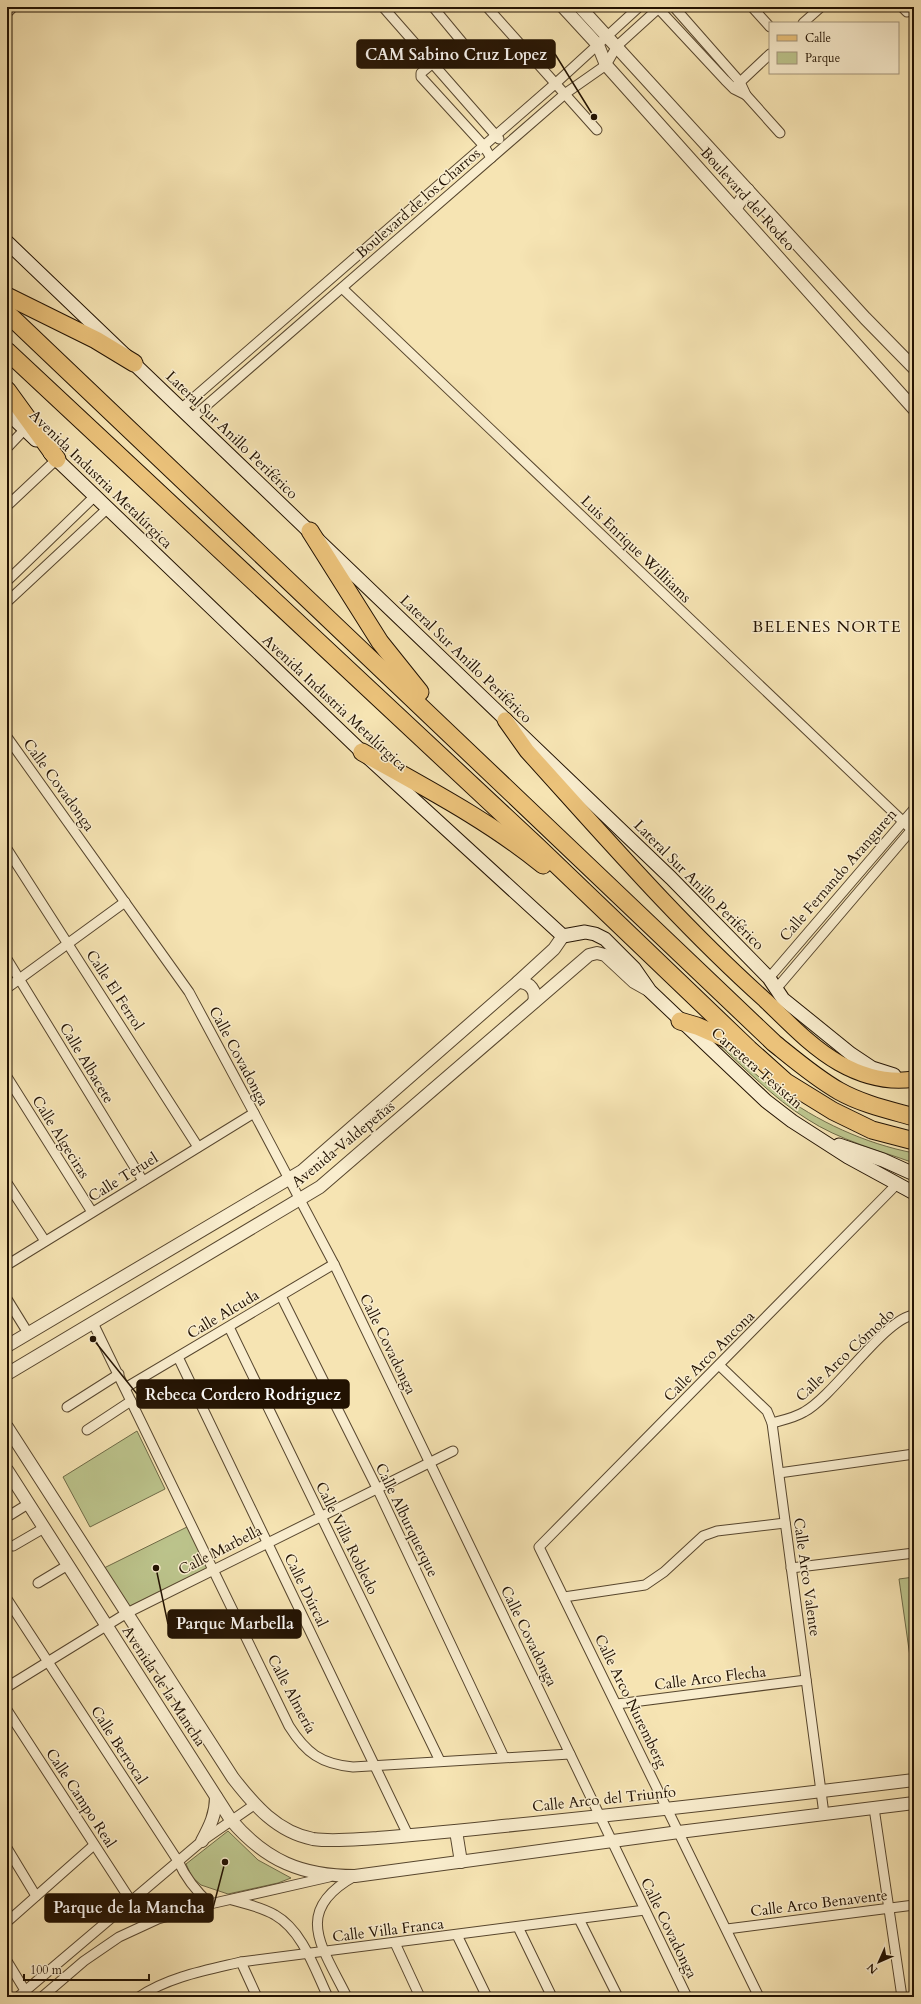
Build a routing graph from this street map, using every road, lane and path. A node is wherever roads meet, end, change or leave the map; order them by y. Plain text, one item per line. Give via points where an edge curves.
1 (13, 7) edge
2 (383, 7) edge
3 (432, 7) edge
4 (487, 7) edge
5 (563, 7) edge
6 (580, 7) edge
7 (639, 7) edge
8 (659, 7) edge
9 (674, 7) edge
10 (752, 7) edge
11 (821, 7) edge
12 (7, 13) edge
13 (804, 22) edge
14 (769, 26) edge
15 (607, 36) junction
16 (598, 45) junction
17 (617, 46) junction
18 (472, 54) dead end
19 (769, 55) edge
20 (433, 63) junction
21 (606, 65) junction
22 (556, 83) junction
23 (737, 85) junction
24 (566, 93) junction
25 (598, 130) dead end
26 (780, 133) dead end
27 (496, 135) junction
28 (484, 146) junction
29 (503, 147) junction
30 (491, 158) junction
31 (748, 190) junction
32 (735, 209) junction
33 (7, 242) edge
34 (342, 288) junction
35 (7, 296) edge
36 (7, 313) edge
37 (7, 351) edge
38 (134, 362) junction
39 (914, 368) edge
40 (7, 390) edge
41 (182, 408) junction
42 (914, 409) edge
43 (7, 412) edge
44 (192, 418) junction
45 (25, 429) junction
46 (7, 448) edge
47 (57, 459) junction
48 (95, 496) junction
49 (7, 506) edge
50 (108, 508) junction
51 (310, 531) junction
52 (7, 581) edge
53 (7, 602) edge
54 (505, 720) junction
55 (7, 737) edge
56 (362, 752) junction
57 (914, 809) edge
58 (903, 821) junction
59 (913, 828) edge
60 (7, 849) edge
61 (580, 858) junction
62 (125, 902) junction
63 (830, 907) junction
64 (839, 916) junction
65 (613, 918) junction
66 (563, 936) junction
67 (68, 943) junction
68 (7, 959) edge
69 (768, 978) junction
70 (20, 979) junction
71 (518, 982) junction
72 (7, 988) edge
73 (776, 990) junction
74 (650, 991) junction
75 (534, 1002) junction
76 (680, 1021) junction
77 (749, 1049) junction
78 (7, 1077) edge
79 (914, 1077) edge
80 (254, 1113) junction
81 (914, 1117) edge
82 (819, 1138) junction
83 (914, 1141) edge
84 (198, 1147) junction
85 (914, 1174) edge
86 (289, 1179) junction
87 (143, 1181) junction
88 (7, 1182) edge
89 (898, 1184) junction
90 (914, 1193) edge
91 (301, 1200) junction
92 (92, 1212) junction
93 (45, 1241) junction
94 (334, 1264) junction
95 (7, 1265) edge
96 (280, 1296) junction
97 (7, 1299) edge
98 (914, 1315) edge
99 (93, 1323) junction
100 (229, 1327) junction
101 (28, 1333) junction
102 (7, 1346) edge
103 (178, 1357) junction
104 (719, 1365) junction
105 (7, 1374) edge
106 (119, 1374) junction
107 (125, 1388) junction
108 (131, 1401) junction
109 (67, 1407) dead end
110 (772, 1423) junction
111 (7, 1427) edge
112 (87, 1430) dead end
113 (453, 1451) dead end
114 (914, 1454) edge
115 (429, 1462) junction
116 (7, 1470) edge
117 (779, 1473) junction
118 (377, 1488) junction
119 (28, 1504) junction
120 (321, 1516) junction
121 (7, 1517) edge
122 (786, 1523) junction
123 (44, 1528) junction
124 (268, 1542) junction
125 (13, 1546) dead end
126 (539, 1547) joint
127 (914, 1553) edge
128 (68, 1565) junction
129 (792, 1568) junction
130 (214, 1569) junction
131 (38, 1583) dead end
132 (564, 1597) junction
133 (7, 1599) edge
134 (127, 1613) junction
135 (106, 1625) junction
136 (48, 1662) junction
137 (806, 1680) junction
138 (7, 1687) edge
139 (616, 1704) junction
140 (7, 1710) edge
141 (570, 1754) junction
142 (504, 1757) junction
143 (440, 1761) junction
144 (375, 1765) junction
145 (914, 1780) edge
146 (821, 1791) junction
147 (216, 1797) junction
148 (914, 1803) edge
149 (254, 1805) junction
150 (874, 1808) junction
151 (668, 1809) junction
152 (824, 1814) junction
153 (600, 1816) junction
154 (231, 1820) junction
155 (456, 1831) junction
156 (679, 1832) junction
157 (298, 1834) joint
158 (408, 1835) junction
159 (202, 1841) junction
160 (612, 1841) junction
161 (94, 1845) junction
162 (7, 1848) edge
163 (178, 1861) junction
164 (460, 1862) junction
165 (330, 1876) junction
166 (355, 1876) junction
167 (36, 1896) junction
168 (230, 1899) junction
169 (131, 1901) junction
170 (210, 1904) junction
171 (914, 1905) edge
172 (889, 1908) junction
173 (645, 1910) junction
174 (579, 1919) junction
175 (7, 1922) edge
176 (518, 1927) junction
177 (727, 1929) junction
178 (457, 1935) junction
179 (395, 1943) junction
180 (326, 1952) junction
181 (307, 1954) junction
182 (7, 1961) edge
183 (241, 1962) junction
184 (24, 1995) edge
185 (42, 1997) edge
186 (139, 1997) edge
187 (257, 1997) edge
188 (328, 1997) edge
189 (347, 1997) edge
190 (420, 1997) edge
191 (487, 1997) edge
192 (552, 1997) edge
193 (618, 1997) edge
194 (687, 1997) edge
195 (759, 1997) edge
196 (902, 1997) edge

1 - 12 street
2 - 20 street
3 - 18 street
4 - 22 street
5 - 16 street, Boulevard del Rodeo
6 - 15 street, Boulevard del Rodeo
7 - 15 street, Boulevard de los Charros
8 - 17 street, Boulevard de los Charros
8 - 23 street
9 - 23 street
10 - 14 street
11 - 13 street
15 - 16 street, Boulevard de los Charros
15 - 17 street, Boulevard del Rodeo
16 - 21 street, Boulevard del Rodeo
16 - 22 street, Boulevard de los Charros
17 - 21 street, Boulevard de los Charros
17 - 31 street, Boulevard del Rodeo
19 - 23 street
20 - 27 street
20 - 28 street via 421,77
21 - 24 street, Boulevard de los Charros
21 - 32 street, Boulevard del Rodeo
22 - 24 street
22 - 27 street, Boulevard de los Charros
23 - 26 street
24 - 25 street
24 - 29 street, Boulevard de los Charros
27 - 28 street, Boulevard de los Charros
27 - 29 street
28 - 30 street
28 - 41 street, Boulevard de los Charros
29 - 30 street, Boulevard de los Charros
30 - 34 street, Boulevard de los Charros
31 - 32 street
31 - 39 street, Boulevard del Rodeo
32 - 42 street, Boulevard del Rodeo
33 - 38 main road, Lateral Sur Anillo Periférico
34 - 44 street, Boulevard de los Charros
34 - 58 street, Luis Enrique Williiams
35 - 38 highway via 83,332
36 - 61 highway
37 - 65 highway
38 - 41 main road, Lateral Sur Anillo Periférico
40 - 47 highway
41 - 44 main road, Lateral Sur Anillo Periférico
43 - 45 main road, Avenida Industria Metalúrgica
44 - 51 main road, Lateral Sur Anillo Periférico
45 - 46 street
45 - 47 main road, Avenida Industria Metalúrgica
47 - 48 main road, Avenida Industria Metalúrgica
47 - 49 street
48 - 50 main road, Avenida Industria Metalúrgica
48 - 52 street
50 - 53 street
50 - 56 main road, Avenida Industria Metalúrgica
51 - 54 main road, Lateral Sur Anillo Periférico
51 - 61 highway via 380,642 407,678
54 - 69 main road, Lateral Sur Anillo Periférico via 672,878
54 - 79 main road via 527,751 686,925 819,1050 839,1063 867,1075 886,1080
55 - 62 street, Calle Covadonga
56 - 65 highway via 505,836 591,904
56 - 66 main road, Avenida Industria Metalúrgica
57 - 58 street, Calle Fernando Aranguren
58 - 59 street, Luis Enrique Williiams
58 - 63 street, Calle Fernando Aranguren
59 - 64 street, Calle Fernando Aranguren
60 - 67 street, Calle El Ferrol
61 - 81 highway via 774,1043 804,1068 839,1091 879,1107
62 - 67 street
62 - 80 street, Calle Covadonga via 189,992
63 - 64 street
63 - 69 street, Calle Fernando Aranguren
64 - 73 street, Calle Fernando Aranguren
65 - 77 highway
66 - 71 street, Avenida Valdepeñas via 554,949
66 - 74 main road via 585,932 600,936 634,968
67 - 70 street
67 - 84 street, Calle El Ferrol
68 - 70 street, Calle Albacete
69 - 73 main road, Lateral Sur Anillo Periférico
70 - 72 street
70 - 87 street, Calle Albacete
71 - 75 street via 526,983 532,988
71 - 86 street, Avenida Valdepeñas via 315,1160
73 - 79 main road, Lateral Sur Anillo Periférico via 783,999 864,1062 889,1074
74 - 75 street, Avenida Valdepeñas via 634,982 605,955 597,953 586,957
74 - 76 main road, Carretera Tesistán
75 - 91 street, Avenida Valdepeñas via 339,1172
76 - 77 highway
76 - 82 main road, Carretera Tesistán via 766,1101
77 - 83 highway via 786,1082 833,1111 872,1130
78 - 92 street, Calle Algeciras
80 - 84 street, Calle Teruel
80 - 86 street, Calle Covadonga
82 - 85 main road via 883,1160
82 - 89 main road, Carretera Tesistán
84 - 87 street, Calle Teruel
86 - 91 street, Calle Covadonga
86 - 101 street, Avenida Valdepeñas
87 - 92 street, Calle Teruel
88 - 93 street
89 - 90 main road, Carretera Tesistán
89 - 104 street, Calle Arco Ancona
91 - 94 street, Calle Covadonga
91 - 99 street, Avenida Valdepeñas
92 - 93 street, Calle Teruel
93 - 95 street, Calle Teruel
94 - 96 street, Calle Alcuda
94 - 115 street, Calle Covadonga
96 - 100 street, Calle Alcuda
96 - 118 street, Calle Alburquerque
97 - 101 street
98 - 110 street, Calle Arco Cómodo via 909,1315 892,1326 820,1400 805,1412
99 - 105 street, Avenida Valdepeñas
99 - 106 street, Calle Almería
100 - 103 street, Calle Alcuda
100 - 120 street, Calle Villa Robledo
101 - 102 street, Avenida Valdepeñas
103 - 107 street, Calle Alcuda
103 - 124 street, Calle Dúrcal
104 - 110 street, Calle Arco Valente via 767,1411
104 - 126 street, Calle Arco Ancona
106 - 107 street, Calle Almería
106 - 109 street
107 - 108 street, Calle Almería
108 - 112 street
108 - 130 street, Calle Almería
110 - 117 street, Calle Arco Valente
111 - 134 street, Avenida de la Mancha
113 - 115 street, Calle Marbella
114 - 117 street
115 - 118 street, Calle Marbella
115 - 141 street, Calle Covadonga
116 - 119 street, Avenida de la Mancha
117 - 122 street, Calle Arco Valente
118 - 120 street, Calle Marbella
118 - 142 street, Calle Alburquerque
119 - 121 street
119 - 123 street, Avenida de la Mancha
120 - 124 street, Calle Marbella
120 - 143 street, Calle Villa Robledo
122 - 129 street, Calle Arco Valente
122 - 132 street via 717,1530 703,1536 664,1572 645,1585
123 - 125 street
123 - 128 street, Avenida de la Mancha
124 - 130 street, Calle Marbella
124 - 144 street, Calle Dúrcal
126 - 132 street, Calle Arco Nuremberg
127 - 129 street
128 - 131 street
128 - 135 street, Avenida de la Mancha
129 - 137 street, Calle Arco Valente
130 - 134 street, Calle Marbella
130 - 144 street, Calle Almería via 289,1726 299,1741 323,1761 353,1767
132 - 139 street, Calle Arco Nuremberg
133 - 136 street, Calle Berrocal
134 - 135 street, Calle Marbella
134 - 149 street, Avenida de la Mancha via 233,1778
135 - 136 street, Calle Marbella
135 - 147 street, Avenida de la Mancha
136 - 138 street, Calle Marbella
136 - 163 street, Calle Berrocal
137 - 139 street, Calle Arco Flecha
137 - 146 street, Calle Arco Valente
139 - 151 street, Calle Arco Nuremberg
140 - 161 street, Calle Campo Real
141 - 142 street, Calle Almería
141 - 153 street, Calle Covadonga
142 - 143 street, Calle Almería
143 - 144 street, Calle Almería
144 - 158 street, Calle Dúrcal
145 - 146 street, Calle Arco del Triunfo
146 - 151 street, Calle Arco del Triunfo
146 - 152 street, Calle Arco Valente
147 - 154 street, Avenida de la Mancha
147 - 159 street via 216,1810
148 - 150 street
149 - 154 street
149 - 157 street, Avenida de la Mancha via 279,1825
150 - 152 street
150 - 172 street
151 - 153 street, Calle Arco del Triunfo
151 - 156 street, Calle Arco Nuremberg
152 - 156 street
153 - 155 street, Calle Arco del Triunfo
153 - 160 street, Calle Covadonga
154 - 159 street
154 - 165 street, Avenida de la Mancha via 243,1835 273,1858 307,1872
155 - 158 street, Calle Arco del Triunfo
155 - 164 street
156 - 160 street
156 - 177 street, Calle Arco Nuremberg
157 - 158 street, Calle Arco del Triunfo via 329,1840
159 - 163 street
160 - 164 street
160 - 173 street, Calle Covadonga
161 - 167 street
161 - 169 street, Calle Campo Real
162 - 167 street
163 - 169 street
163 - 170 street, Calle Berrocal via 190,1883
164 - 166 street
165 - 166 street
165 - 168 street
166 - 180 street via 332,1890 323,1902 317,1917 319,1938
167 - 175 street
168 - 170 street
168 - 181 street via 277,1916 297,1936
169 - 184 street
170 - 185 street via 158,1919 119,1937 84,1961
171 - 172 street, Calle Arco Benavente
172 - 177 street, Calle Arco Benavente
172 - 196 street
173 - 174 street, Calle Villa Franca
173 - 194 street, Calle Covadonga
174 - 176 street, Calle Villa Franca
174 - 193 street
176 - 178 street, Calle Villa Franca
176 - 192 street
177 - 195 street, Calle Arco Nuremberg
178 - 179 street, Calle Villa Franca
178 - 191 street
179 - 180 street, Calle Villa Franca
179 - 190 street
180 - 181 street, Calle Villa Franca
180 - 189 street
181 - 183 street, Calle Villa Franca
181 - 188 street
182 - 184 street
183 - 186 street, Calle Villa Franca via 203,1970
183 - 187 street

